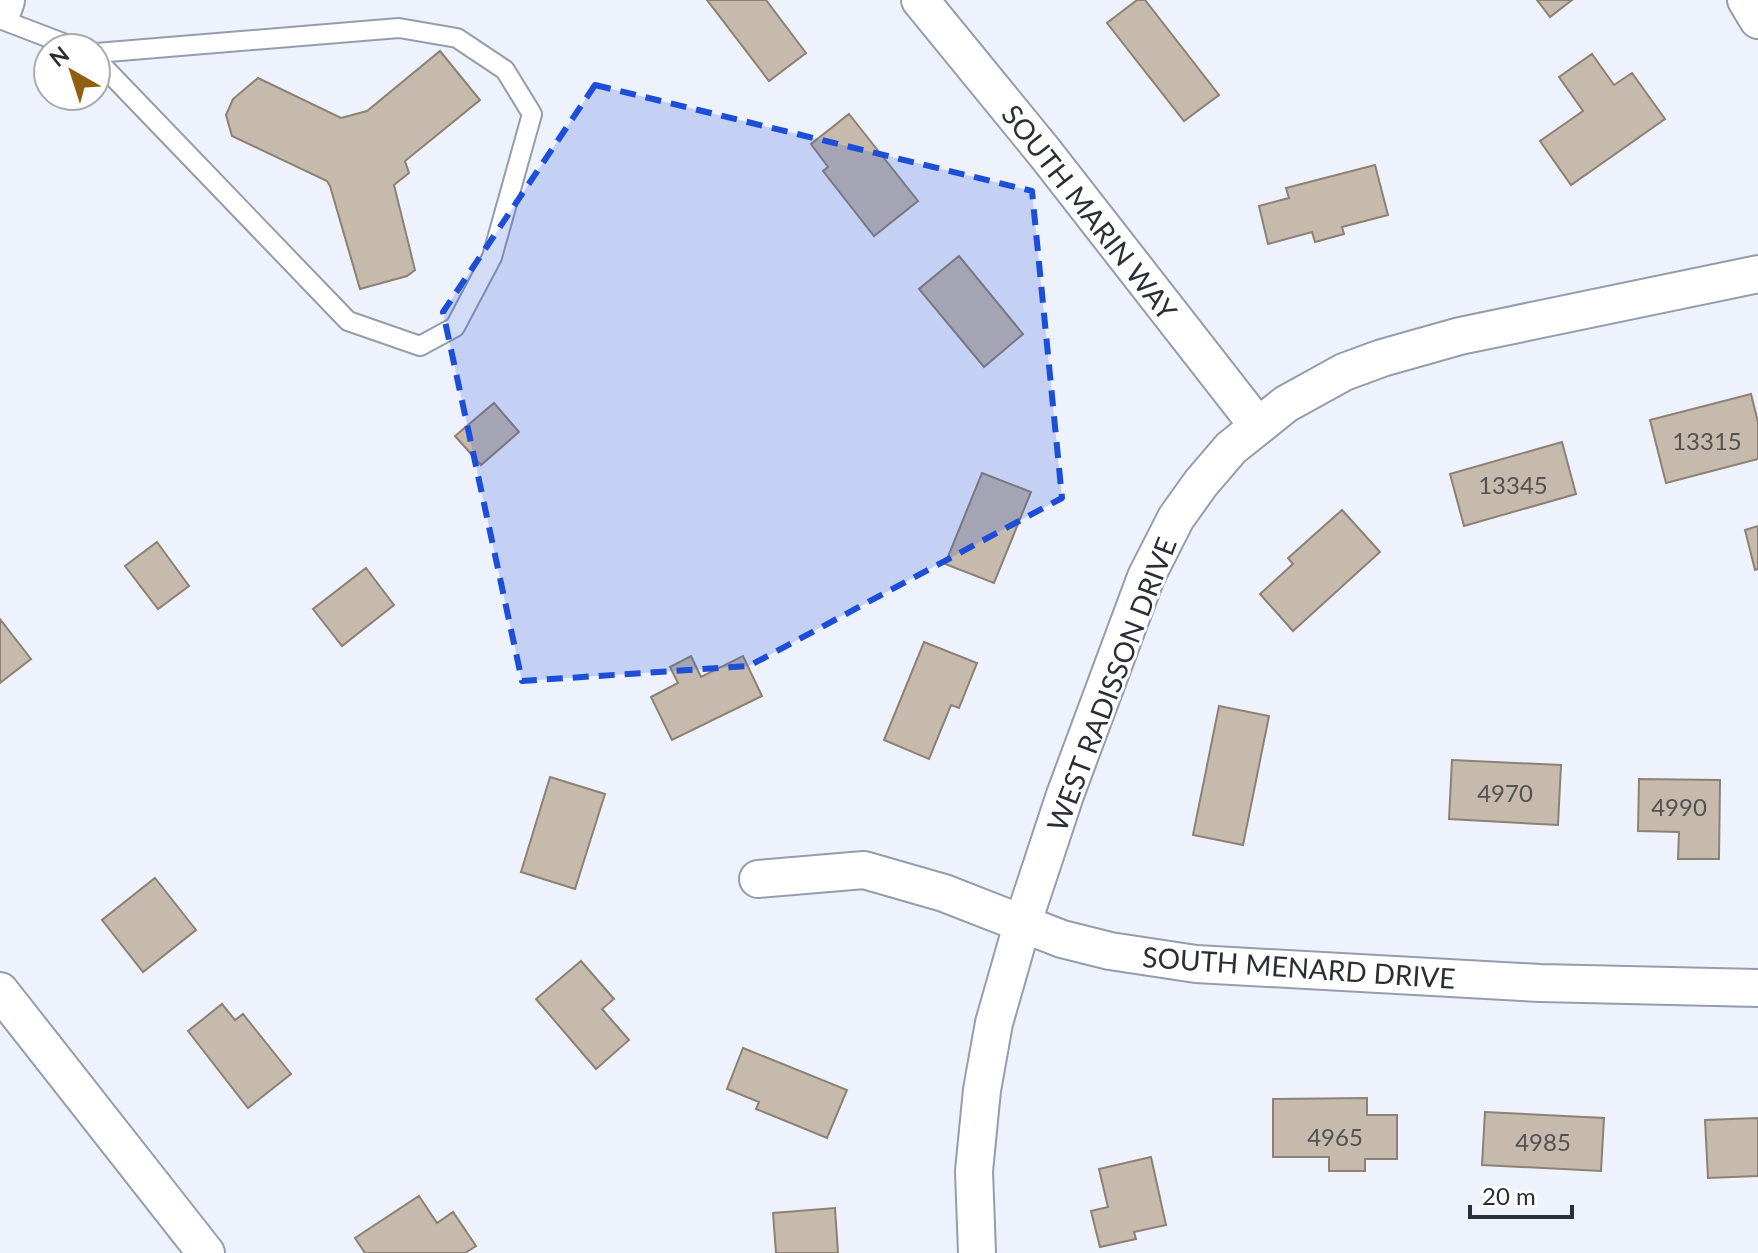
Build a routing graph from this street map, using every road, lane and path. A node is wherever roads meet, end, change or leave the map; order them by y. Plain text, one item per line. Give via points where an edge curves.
1 (2, 0) edge
2 (920, 0) edge
3 (1746, 0) edge
4 (0, 6) edge
5 (0, 19) edge
6 (1758, 20) edge
7 (34, 32) edge
8 (96, 56) edge
9 (1758, 274) edge
10 (1258, 426) junction
11 (758, 879) dead end
12 (1022, 925) junction
13 (1758, 988) edge
14 (0, 991) edge
15 (206, 1253) edge
16 (977, 1253) edge

1 - 4 main road
2 - 10 street, SOUTH MARIN WAY
3 - 6 street
5 - 7 lane
8 - 8 lane via 399,28 457,38 505,70 532,114 492,257 455,327 420,346 348,321
9 - 10 street, WEST RADISSON DRIVE via 1460,336 1382,358 1344,372
10 - 12 street, WEST RADISSON DRIVE via 1201,483 1146,577
11 - 12 street, SOUTH MENARD DRIVE via 864,870 944,893
12 - 13 street, SOUTH MENARD DRIVE via 1110,951 1196,964 1540,983
12 - 16 street, WEST RADISSON DRIVE via 994,1023 982,1090 974,1171
14 - 15 street

